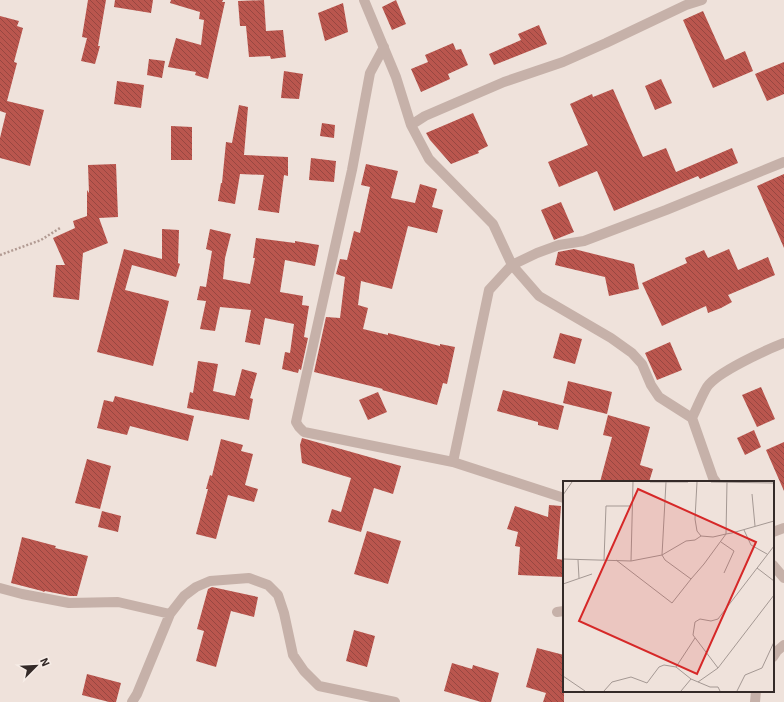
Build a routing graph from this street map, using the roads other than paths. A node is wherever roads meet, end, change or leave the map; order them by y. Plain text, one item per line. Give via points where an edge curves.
1 (364, 0) edge
2 (702, 0) edge
3 (685, 2) edge
4 (384, 47) junction
5 (411, 124) junction
6 (784, 162) edge
7 (512, 265) junction
8 (784, 343) edge
9 (692, 418) junction
10 (453, 462) junction
11 (714, 481) edge
12 (563, 498) edge
13 (784, 528) edge
14 (774, 532) edge
15 (774, 566) edge
16 (784, 578) edge
17 (0, 588) edge
18 (170, 614) junction
19 (784, 645) edge
20 (774, 656) edge
21 (756, 692) edge
22 (132, 702) edge
23 (395, 702) edge
24 (755, 702) edge

1 - 4 street
2 - 3 street
3 - 5 street via 606,43 563,62 504,82
4 - 5 street
4 - 10 street via 370,73 352,170 296,422 304,432
5 - 7 street via 429,160 493,224
6 - 7 street via 666,210 584,241 559,245
7 - 9 street via 539,296 632,353 642,364 650,385 659,397
7 - 10 street via 489,290
8 - 9 street via 724,373 708,386
9 - 11 street
10 - 12 street
13 - 14 street
15 - 16 street
17 - 18 street via 69,603 118,602
18 - 22 street
18 - 23 street via 184,596 210,581 249,578 268,585 278,595 293,655 319,686
19 - 20 street
21 - 24 street

